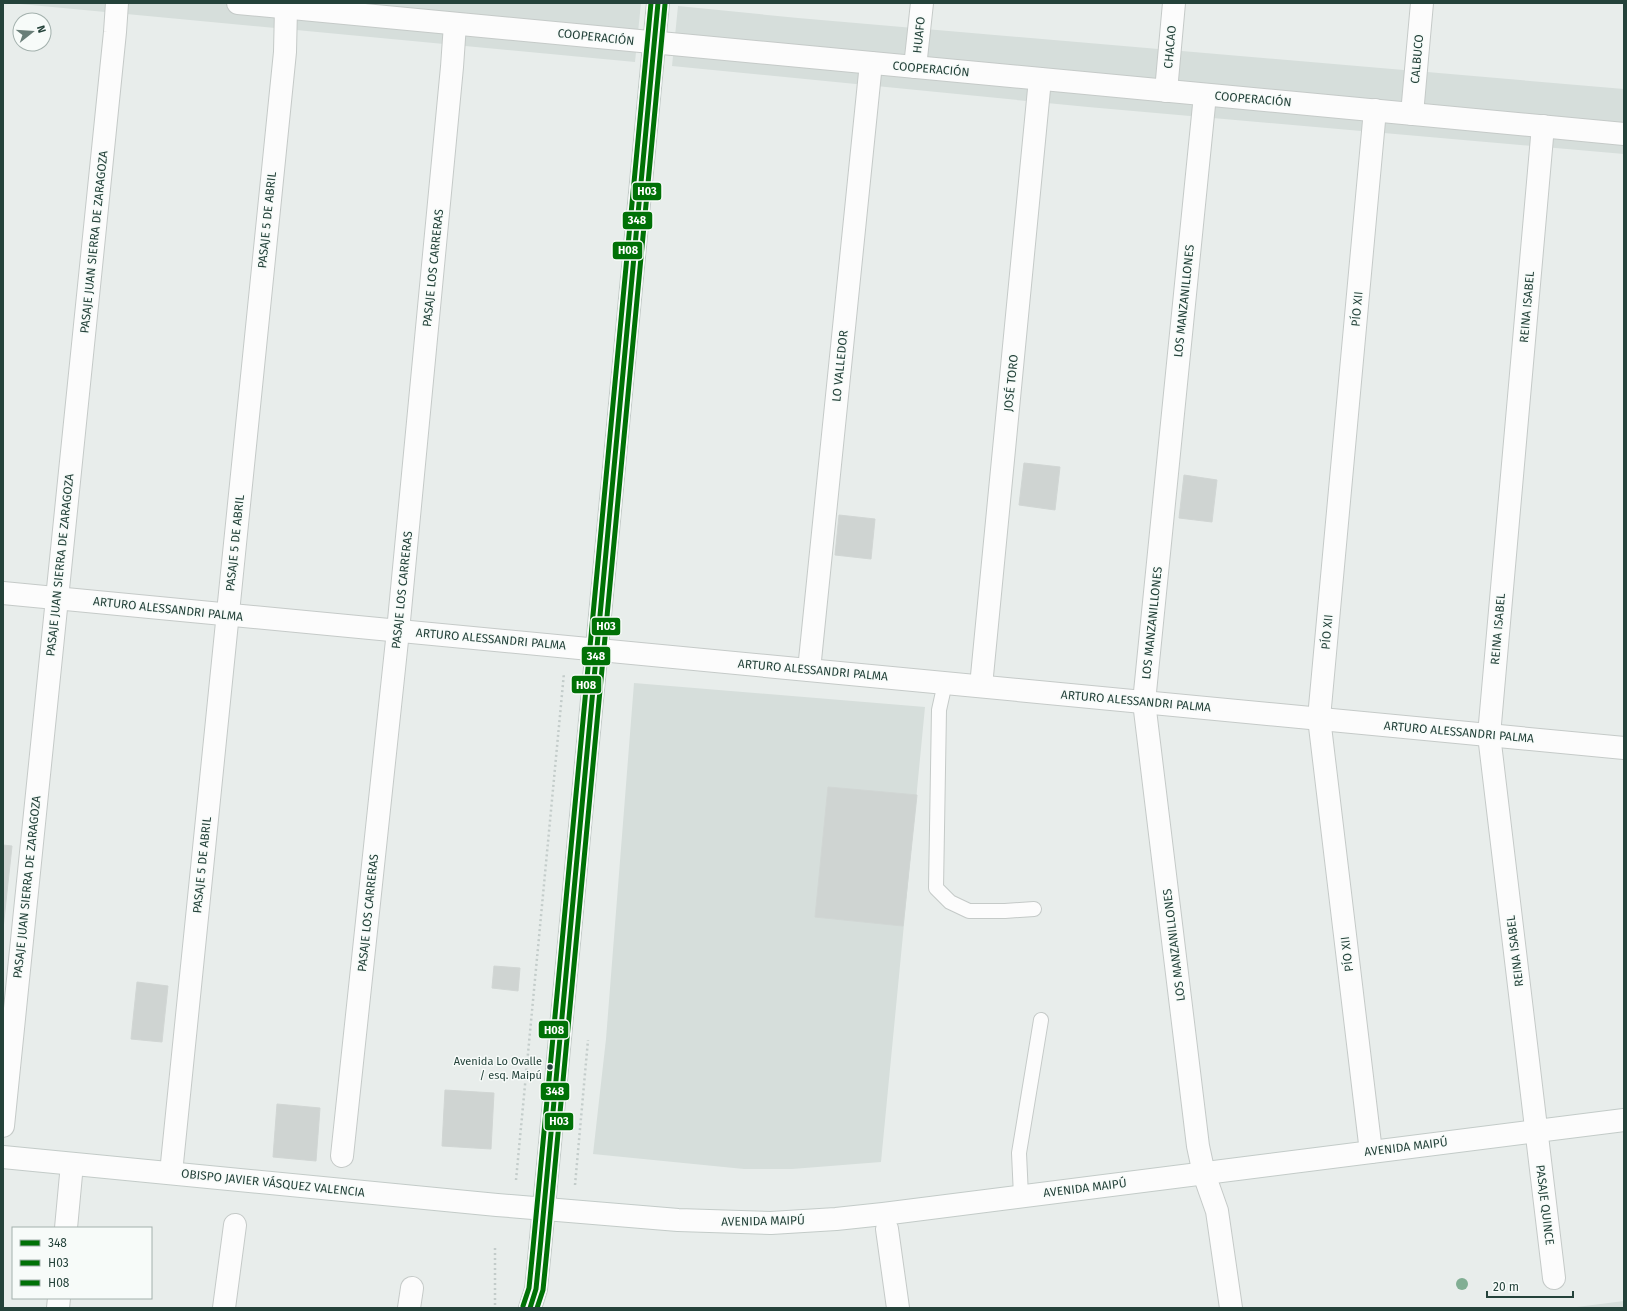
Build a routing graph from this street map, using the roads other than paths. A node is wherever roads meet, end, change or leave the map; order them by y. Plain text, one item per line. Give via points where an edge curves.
1 (116, 3) edge
2 (238, 3) edge
3 (658, 3) edge
4 (922, 3) edge
5 (1174, 3) edge
6 (1422, 3) edge
7 (286, 8) junction
8 (455, 24) junction
9 (654, 43) junction
10 (871, 63) junction
11 (916, 67) junction
12 (1040, 79) junction
13 (1166, 91) junction
14 (1205, 95) junction
15 (1375, 110) junction
16 (1412, 114) junction
17 (1543, 126) junction
18 (1624, 134) edge
19 (3, 593) edge
20 (57, 598) junction
21 (227, 614) junction
22 (398, 630) junction
23 (597, 650) junction
24 (808, 670) junction
25 (945, 683) junction
26 (982, 686) junction
27 (1144, 702) junction
28 (1319, 718) junction
29 (1488, 735) junction
30 (1624, 748) edge
31 (1034, 909) dead end
32 (1041, 1020) dead end
33 (1624, 1120) edge
34 (3, 1126) edge
35 (1536, 1131) junction
36 (1371, 1152) junction
37 (342, 1156) dead end
38 (3, 1157) edge
39 (72, 1164) junction
40 (171, 1173) junction
41 (1204, 1174) junction
42 (1021, 1196) junction
43 (544, 1209) junction
44 (235, 1225) dead end
45 (66, 1227) edge
46 (887, 1229) dead end
47 (1554, 1278) dead end
48 (536, 1302) edge
49 (224, 1308) edge
50 (898, 1308) edge
51 (1231, 1308) edge

1 - 20 street, PASAJE JUAN SIERRA DE ZARAGOZA
2 - 7 street, COOPERACIÓN
3 - 9 street
4 - 11 street, HUAFO
5 - 13 street, CHACAO
6 - 16 street, CALBUCO
7 - 8 street, COOPERACIÓN
7 - 21 street, PASAJE 5 DE ABRIL via 284,52
8 - 9 street, COOPERACIÓN
8 - 22 street, PASAJE LOS CARRERAS
9 - 10 street, COOPERACIÓN
9 - 23 street
10 - 11 street, COOPERACIÓN
10 - 24 street, LO VALLEDOR
11 - 12 street, COOPERACIÓN
12 - 13 street, COOPERACIÓN
12 - 26 street, JOSÉ TORO
13 - 14 street, COOPERACIÓN
14 - 15 street, COOPERACIÓN
14 - 27 street, LOS MANZANILLONES
15 - 16 street, COOPERACIÓN
15 - 28 street, PÍO XII
16 - 17 street, COOPERACIÓN
17 - 18 street, COOPERACIÓN
17 - 29 street, REINA ISABEL
19 - 20 street, ARTURO ALESSANDRI PALMA
20 - 21 street, ARTURO ALESSANDRI PALMA
20 - 34 street, PASAJE JUAN SIERRA DE ZARAGOZA
21 - 22 street, ARTURO ALESSANDRI PALMA
21 - 40 street, PASAJE 5 DE ABRIL
22 - 23 street, ARTURO ALESSANDRI PALMA
22 - 37 street, PASAJE LOS CARRERAS
23 - 24 street, ARTURO ALESSANDRI PALMA
23 - 43 street
24 - 25 street, ARTURO ALESSANDRI PALMA
25 - 26 street, ARTURO ALESSANDRI PALMA
25 - 31 lane via 939,710 936,888 950,902 969,911
26 - 27 street, ARTURO ALESSANDRI PALMA
27 - 28 street, ARTURO ALESSANDRI PALMA
27 - 41 street, LOS MANZANILLONES via 1198,1146
28 - 29 street, ARTURO ALESSANDRI PALMA
28 - 36 street, PÍO XII
29 - 30 street, ARTURO ALESSANDRI PALMA
29 - 35 street, REINA ISABEL
32 - 42 lane via 1019,1153
33 - 35 street, AVENIDA MAIPÚ
35 - 36 street, AVENIDA MAIPÚ
35 - 47 street, PASAJE QUINCE
36 - 41 street, AVENIDA MAIPÚ
38 - 39 street, OBISPO JAVIER VÁSQUEZ VALENCIA
39 - 40 street, OBISPO JAVIER VÁSQUEZ VALENCIA
39 - 45 street
40 - 43 street, OBISPO JAVIER VÁSQUEZ VALENCIA
41 - 42 street, AVENIDA MAIPÚ
41 - 51 street, LOS MANZANILLONES via 1217,1211
42 - 43 street, AVENIDA MAIPÚ via 836,1219 771,1223 678,1220
43 - 48 street
44 - 49 street
46 - 50 street

